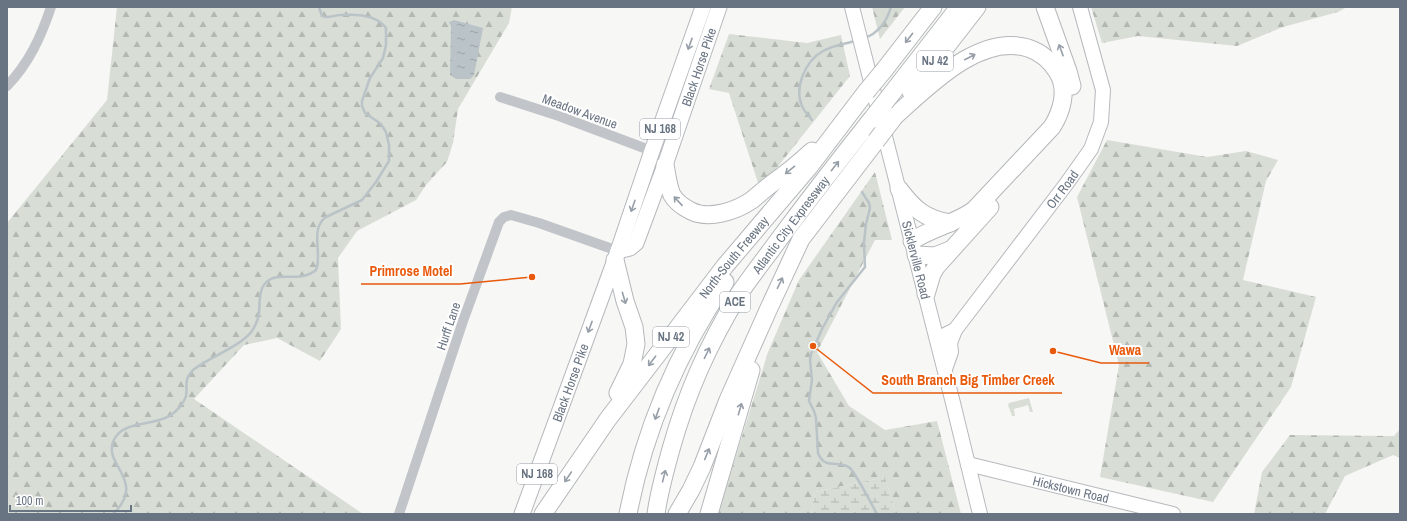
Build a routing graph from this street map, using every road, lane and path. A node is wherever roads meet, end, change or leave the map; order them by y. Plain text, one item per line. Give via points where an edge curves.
1 (51, 7) edge
2 (703, 7) edge
3 (718, 7) edge
4 (852, 7) edge
5 (933, 7) edge
6 (959, 7) edge
7 (977, 7) edge
8 (1045, 7) edge
9 (1080, 7) edge
10 (7, 86) edge
11 (866, 92) junction
12 (500, 97) dead end
13 (895, 116) junction
14 (664, 117) junction
15 (678, 123) junction
16 (652, 151) junction
17 (665, 165) junction
18 (809, 167) junction
19 (899, 189) junction
20 (950, 223) junction
21 (914, 248) junction
22 (950, 250) junction
23 (616, 256) junction
24 (926, 294) junction
25 (769, 308) junction
26 (955, 330) junction
27 (937, 339) junction
28 (944, 369) junction
29 (578, 462) junction
30 (968, 464) junction
31 (1165, 513) edge
32 (399, 514) edge
33 (522, 514) edge
34 (543, 514) edge
35 (628, 514) edge
36 (656, 514) edge
37 (676, 514) edge
38 (709, 514) edge
39 (980, 514) edge

1 - 10 street via 33,51
2 -> 14 main road, Black Horse Pike / NJ 168
3 - 15 main road, Black Horse Pike / NJ 168
4 - 19 street, Sicklerville Road
5 -> 11 highway, North-South Freeway / NJ 42, bridge
36 -> 6 highway, Atlantic City Expressway / ACE, bridge via 666,466 692,384 721,325 753,275 811,196
7 - 13 highway, NJ 42
22 -> 8 highway via 1052,144 1070,115 1072,86
9 - 26 street, Orr Road via 1103,90 1101,122 1091,149
11 -> 17 highway via 796,165 750,201 724,212 705,215 695,213 679,203 669,187
11 - 18 highway, North-South Freeway / NJ 42
12 - 16 street, Meadow Avenue
13 -> 20 highway via 953,67 989,49 1021,46 1036,51 1049,61 1058,73 1063,86 1062,108 1052,127 974,210
25 -> 13 highway, NJ 42, bridge via 801,240
14 - 15 main road
14 - 16 main road, Black Horse Pike / NJ 168
15 - 17 main road, Black Horse Pike / NJ 168
16 -> 23 main road, Black Horse Pike / NJ 168
17 - 23 main road, Black Horse Pike / NJ 168 via 636,243
18 -> 29 highway, North-South Freeway / NJ 42 via 725,266
18 -> 35 highway, Atlantic City Expressway / ACE via 710,305 684,351 658,409 639,463
19 - 20 highway via 920,212 933,220
19 - 21 street, Sicklerville Road
20 - 21 highway via 932,230
21 - 22 highway via 935,256
21 - 24 street, Sicklerville Road
22 - 24 highway via 932,274
23 -> 29 highway via 636,344 632,364 620,390
23 - 32 street, Hurff Lane via 539,223 512,215 504,217 499,222
23 -> 33 main road, Black Horse Pike / NJ 168
24 - 27 street, Sicklerville Road
37 -> 25 highway, NJ 42 via 702,467 728,400
38 -> 25 highway
26 - 27 street, Orr Road
26 - 28 street via 950,343 951,352
27 - 28 street, Sicklerville Road
28 - 30 street, Sicklerville Road
29 -> 34 highway, North-South Freeway / NJ 42
30 - 31 street, Hickstown Road
30 - 39 street, Sicklerville Road

